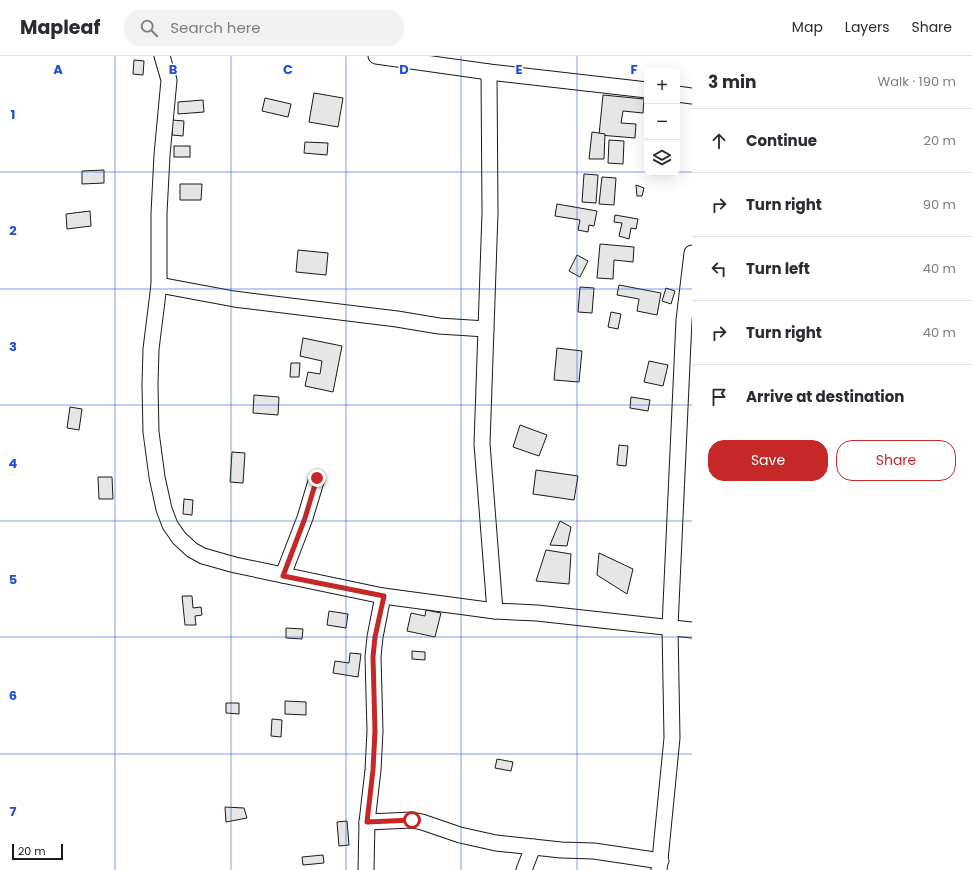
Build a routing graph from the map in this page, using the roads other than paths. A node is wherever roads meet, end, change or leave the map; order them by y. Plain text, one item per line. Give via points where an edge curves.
1 (162, 56) edge
2 (376, 56) edge
3 (489, 72) junction
4 (644, 90) edge
5 (680, 94) edge
6 (692, 96) edge
7 (692, 253) edge
8 (159, 285) junction
9 (486, 329) junction
10 (317, 478) dead end
11 (283, 576) junction
12 (384, 596) junction
13 (495, 611) junction
14 (670, 627) junction
15 (692, 630) edge
16 (367, 822) junction
17 (533, 847) junction
18 (660, 866) edge
19 (366, 870) edge
20 (524, 870) edge

1 - 8 street via 169,80 162,155
2 - 3 street
3 - 4 street
3 - 9 street via 490,213
5 - 6 street
7 - 14 street via 684,320
8 - 9 street via 234,299 439,326
8 - 11 street via 150,385 151,432 157,477 170,525 178,538 203,556
9 - 13 street via 482,444
10 - 11 street
11 - 12 street
12 - 13 street
12 - 16 street via 373,657 375,731
13 - 14 street
14 - 15 street
14 - 18 street via 672,738
16 - 17 street via 412,820 460,835 496,843
16 - 19 street
17 - 18 street via 594,852
17 - 20 street

